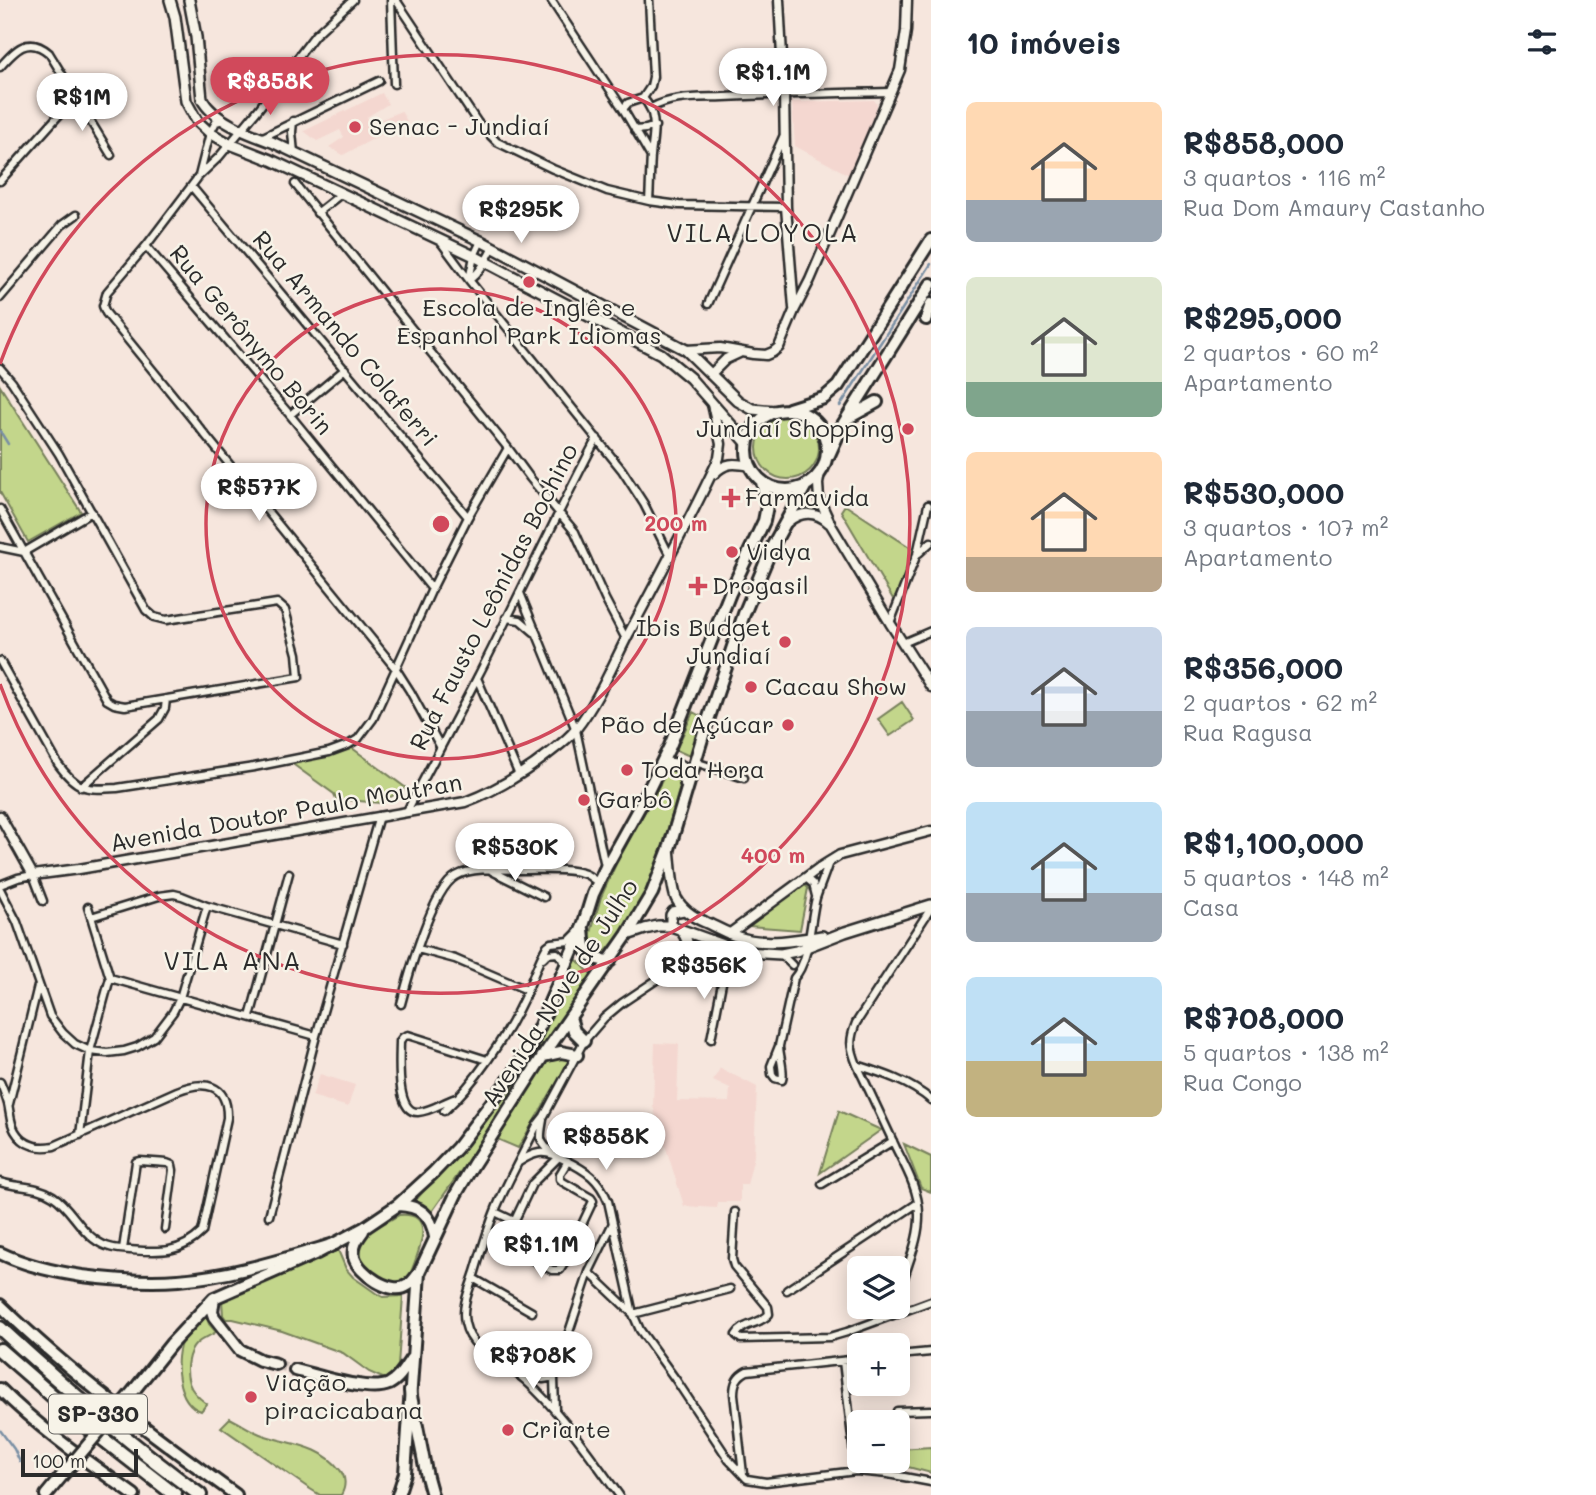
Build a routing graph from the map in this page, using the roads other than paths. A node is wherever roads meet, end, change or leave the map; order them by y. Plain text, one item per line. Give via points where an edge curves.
1 (170, 0) edge
2 (189, 0) edge
3 (353, 0) edge
4 (391, 0) edge
5 (396, 0) edge
6 (551, 0) edge
7 (649, 0) edge
8 (779, 0) edge
9 (907, 0) edge
10 (0, 67) edge
11 (379, 81) dead end
12 (394, 84) dead end
13 (891, 92) junction
14 (784, 94) junction
15 (75, 97) junction
16 (643, 98) junction
17 (650, 108) junction
18 (622, 109) junction
19 (224, 120) junction
20 (293, 121) junction
21 (655, 126) junction
22 (242, 130) junction
23 (635, 131) junction
24 (210, 133) junction
25 (784, 135) junction
26 (261, 138) junction
27 (230, 144) junction
28 (294, 153) junction
29 (111, 155) dead end
30 (651, 157) junction
31 (199, 176) junction
32 (0, 181) edge
33 (295, 184) dead end
34 (192, 187) junction
35 (341, 194) junction
36 (649, 201) junction
37 (751, 206) junction
38 (786, 207) junction
39 (317, 213) junction
40 (76, 215) dead end
41 (438, 240) junction
42 (931, 240) edge
43 (481, 241) junction
44 (146, 246) junction
45 (493, 247) junction
46 (474, 256) junction
47 (485, 262) junction
48 (469, 280) junction
49 (931, 284) edge
50 (0, 298) edge
51 (708, 304) dead end
52 (931, 304) edge
53 (794, 311) junction
54 (926, 318) dead end
55 (686, 350) junction
56 (742, 352) junction
57 (0, 368) edge
58 (345, 369) junction
59 (712, 373) junction
60 (877, 402) dead end
61 (712, 404) junction
62 (780, 410) junction
63 (290, 415) junction
64 (846, 419) junction
65 (597, 438) junction
66 (747, 443) junction
67 (508, 448) junction
68 (750, 466) junction
69 (822, 468) junction
70 (709, 479) junction
71 (762, 482) junction
72 (806, 485) junction
73 (928, 505) dead end
74 (0, 509) edge
75 (558, 511) junction
76 (92, 512) junction
77 (468, 517) junction
78 (831, 525) junction
79 (784, 526) junction
80 (931, 542) edge
81 (0, 547) edge
82 (24, 552) junction
83 (917, 554) junction
84 (670, 556) junction
85 (432, 589) junction
86 (520, 593) junction
87 (506, 618) junction
88 (890, 622) junction
89 (931, 631) edge
90 (538, 636) junction
91 (626, 639) junction
92 (904, 643) junction
93 (0, 661) edge
94 (396, 669) junction
95 (477, 678) junction
96 (931, 687) edge
97 (166, 699) junction
98 (576, 730) junction
99 (440, 746) junction
100 (695, 762) junction
101 (659, 770) junction
102 (519, 775) junction
103 (744, 778) dead end
104 (81, 787) junction
105 (686, 791) junction
106 (407, 811) junction
107 (0, 816) edge
108 (379, 816) junction
109 (931, 831) edge
110 (669, 849) junction
111 (829, 862) junction
112 (606, 867) junction
113 (490, 870) junction
114 (289, 873) dead end
115 (33, 876) junction
116 (806, 878) junction
117 (598, 883) junction
118 (0, 887) edge
119 (544, 897) dead end
120 (816, 897) junction
121 (44, 901) dead end
122 (207, 906) junction
123 (88, 907) dead end
124 (931, 907) edge
125 (684, 910) junction
126 (91, 917) junction
127 (275, 925) junction
128 (583, 926) junction
129 (675, 927) junction
130 (729, 934) junction
131 (627, 935) junction
132 (713, 942) junction
133 (808, 942) junction
134 (343, 944) junction
135 (725, 946) junction
136 (418, 949) junction
137 (759, 953) junction
138 (781, 954) junction
139 (687, 959) junction
140 (610, 961) junction
141 (539, 962) junction
142 (803, 962) junction
143 (792, 965) junction
144 (725, 968) junction
145 (565, 969) junction
146 (110, 978) junction
147 (794, 978) junction
148 (38, 986) junction
149 (527, 990) junction
150 (180, 998) junction
151 (401, 1004) dead end
152 (250, 1017) junction
153 (570, 1017) junction
154 (316, 1036) junction
155 (710, 1039) dead end
156 (584, 1041) junction
157 (779, 1046) junction
158 (90, 1051) junction
159 (577, 1055) junction
160 (543, 1056) junction
161 (487, 1060) junction
162 (857, 1065) junction
163 (0, 1082) edge
164 (461, 1096) junction
165 (931, 1100) edge
166 (8, 1105) junction
167 (444, 1111) dead end
168 (544, 1116) junction
169 (80, 1135) junction
170 (893, 1140) junction
171 (556, 1156) junction
172 (568, 1161) junction
173 (519, 1162) junction
174 (0, 1182) edge
175 (822, 1184) dead end
176 (918, 1203) junction
177 (398, 1205) junction
178 (495, 1212) junction
179 (735, 1212) dead end
180 (269, 1216) dead end
181 (514, 1221) junction
182 (612, 1225) junction
183 (364, 1228) junction
184 (166, 1229) dead end
185 (435, 1237) junction
186 (335, 1244) junction
187 (123, 1249) junction
188 (0, 1253) edge
189 (910, 1259) edge
190 (589, 1272) junction
191 (419, 1273) junction
192 (473, 1278) junction
193 (730, 1289) dead end
194 (788, 1290) dead end
195 (215, 1298) junction
196 (931, 1301) edge
197 (0, 1305) edge
198 (910, 1309) edge
199 (531, 1312) dead end
200 (633, 1314) junction
201 (884, 1319) edge
202 (0, 1328) edge
203 (0, 1350) edge
204 (931, 1352) edge
205 (910, 1354) edge
206 (413, 1357) junction
207 (847, 1360) edge
208 (843, 1361) junction
209 (276, 1364) tunnel mouth
210 (295, 1370) tunnel mouth
211 (514, 1371) junction
212 (554, 1377) junction
213 (0, 1389) edge
214 (410, 1391) junction
215 (849, 1410) edge
216 (931, 1410) edge
217 (555, 1411) junction
218 (910, 1411) edge
219 (847, 1472) edge
220 (877, 1473) edge
221 (743, 1476) junction
222 (931, 1482) edge
223 (46, 1495) edge
224 (134, 1495) edge
225 (175, 1495) edge
226 (200, 1495) edge
227 (236, 1495) edge
228 (398, 1495) edge
229 (432, 1495) edge
230 (620, 1495) edge

1 - 24 main road via 186,101
2 - 19 main road via 202,99
3 - 22 street via 315,35
4 - 12 street
5 - 36 street via 478,122 497,142 597,187
6 - 18 street
7 - 16 street via 653,77
8 - 14 street
9 - 13 street via 904,50
10 - 15 street via 21,47 41,46
11 - 20 street
13 - 14 street
13 - 53 street
14 - 17 street via 668,100
14 - 25 street
15 - 29 street
15 - 32 street
16 - 17 street
16 - 18 street
17 - 21 street
18 - 23 street
19 - 22 main road
19 - 24 street via 216,122
20 - 26 street
20 - 28 street
21 - 23 street
21 - 30 street
22 - 26 main road
22 - 27 street
23 - 30 street
24 - 27 main road
24 - 31 street
25 - 37 street
25 - 38 street
26 - 28 main road
27 - 31 street
27 - 35 main road
28 - 43 main road
30 - 36 street
31 - 34 street
33 - 39 street
34 - 44 street
34 - 58 street, Rua Armando Colaferri
35 - 39 street
35 - 41 main road
36 - 37 street
37 - 38 street
37 - 51 street
38 - 53 street
39 - 67 street
40 - 50 street via 62,225
41 - 46 main road
41 - 48 street
42 - 62 main road via 838,386 824,398
43 - 45 main road
43 - 46 street
44 - 63 street, Rua Gerônymo Borin
44 - 94 street via 107,292 106,313
45 - 47 street
45 - 55 main road
46 - 47 main road
46 - 48 street
47 - 48 street
47 - 61 main road via 662,354
48 - 65 street
49 - 64 main road
52 - 54 main road
53 - 56 street via 773,352
55 - 56 street
55 - 59 main road
56 - 59 street
57 - 76 street
58 - 63 street
58 - 77 street, Rua Armando Colaferri
59 - 62 main road via 746,406
60 - 64 main road
61 - 66 main road
61 - 70 street, Avenida Doutor Paulo Moutran via 721,444
62 - 66 main road via 756,423
62 - 69 main road via 808,415 823,431 827,453
63 - 85 street, Rua Gerônymo Borin
64 - 69 main road
65 - 75 street, Rua Fausto Leônidas Bochino
65 - 84 street via 635,489
66 - 68 main road
67 - 75 street
67 - 77 street
68 - 70 street via 725,464
68 - 71 main road
69 - 72 main road
69 - 78 street via 820,499
70 - 84 street, Avenida Doutor Paulo Moutran
71 - 72 main road via 790,490
71 - 101 main road, Avenida Nove de Julho via 767,506 764,521
72 - 79 main road, Avenida Nove de Julho
73 - 83 street
74 - 82 street
75 - 86 street, Rua Fausto Leônidas Bochino
75 - 91 street via 580,540
76 - 82 street
76 - 97 street via 146,611 154,617 166,620 277,603 285,610 299,677
77 - 85 street
78 - 79 street via 824,517 809,513
78 - 88 street
79 - 100 main road, Avenida Nove de Julho via 744,614
80 - 83 street
81 - 82 street
82 - 97 street via 107,700 125,706
83 - 88 street
84 - 91 street, Avenida Doutor Paulo Moutran
85 - 94 street
86 - 87 street, Rua Fausto Leônidas Bochino
86 - 90 street
87 - 90 street via 520,620
87 - 95 street, Rua Fausto Leônidas Bochino
88 - 92 street
89 - 92 street
90 - 98 street
91 - 98 street, Avenida Doutor Paulo Moutran
92 - 96 street
93 - 104 street via 58,764
94 - 99 street
94 - 104 street via 373,719 358,739 332,751 117,788
95 - 99 street, Rua Fausto Leônidas Bochino
95 - 102 street
97 - 104 street via 159,719
98 - 102 street, Avenida Doutor Paulo Moutran
98 - 112 street
99 - 106 street, Rua Fausto Leônidas Bochino
100 - 103 street
100 - 105 main road, Avenida Nove de Julho
101 - 105 main road via 669,763 684,769
101 - 112 main road, Avenida Nove de Julho
102 - 106 street, Avenida Doutor Paulo Moutran via 465,802
105 - 110 main road, Avenida Nove de Julho
106 - 108 street, Avenida Doutor Paulo Moutran
107 - 115 street
108 - 115 street, Avenida Doutor Paulo Moutran
108 - 134 street
109 - 111 street
110 - 125 main road via 675,897
110 - 131 main road, Avenida Nove de Julho via 652,893
111 - 116 street
111 - 120 street
112 - 117 main road, Avenida Nove de Julho
113 - 117 street via 578,872
113 - 119 street
113 - 136 street via 463,873 449,881
114 - 127 street
115 - 118 street
115 - 121 street
116 - 120 street
116 - 130 street
117 - 128 main road, Avenida Nove de Julho
118 - 148 street
120 - 133 street
122 - 126 street via 166,894
122 - 127 street
122 - 150 street
123 - 126 street
124 - 133 main road
124 - 162 street via 856,1023 850,1040
125 - 129 main road via 671,915
125 - 130 main road
126 - 146 street
127 - 134 street
127 - 152 street
128 - 140 main road via 587,954
128 - 141 street via 569,942 547,946
128 - 145 main road, Avenida Nove de Julho
129 - 131 main road via 658,926
129 - 132 main road
129 - 139 main road via 687,939
130 - 133 main road via 758,942
131 - 140 main road, Avenida Nove de Julho
132 - 135 main road
132 - 139 street
133 - 138 main road
133 - 142 street
134 - 154 street
135 - 137 main road
135 - 144 street
136 - 149 street via 455,959
136 - 151 street
137 - 138 main road
137 - 144 street via 750,961
138 - 143 street
139 - 156 street via 622,1003
140 - 153 main road, Avenida Nove de Julho
141 - 145 street via 556,953
141 - 149 street
142 - 143 street
142 - 147 street
143 - 147 street
144 - 155 street
145 - 177 main road, Avenida Nove de Julho via 513,1074 457,1148
146 - 150 street
146 - 158 street
147 - 157 street
148 - 158 street via 62,1033
148 - 166 street
149 - 161 street
150 - 152 street
150 - 158 street via 154,1037 124,1051
152 - 154 street
153 - 156 main road via 574,1031
153 - 160 main road, Avenida Nove de Julho
154 - 180 street
156 - 159 street
157 - 157 street via 784,1075 782,1080 775,1078 771,1066
158 - 169 street
159 - 160 main road
159 - 168 street
160 - 185 main road, Avenida Nove de Julho via 473,1165
161 - 164 street
161 - 164 street via 408,1035 400,1041 400,1077 410,1110 425,1111
162 - 165 street via 912,1087
162 - 170 street
163 - 166 street
164 - 167 street
166 - 169 street via 15,1130 33,1146 54,1146
168 - 171 street via 540,1140
168 - 173 street
169 - 187 street via 187,1087 205,1084 218,1090 228,1108 202,1233 164,1251
170 - 175 street
170 - 176 street
171 - 172 street
171 - 173 street via 535,1154
171 - 181 street via 532,1184
172 - 181 street via 560,1179 593,1201 560,1269 552,1270 506,1245
172 - 182 street via 587,1171 599,1185 608,1201
173 - 178 street
174 - 187 street via 42,1189 92,1238
176 - 189 street via 917,1236
176 - 194 street
177 - 183 main road, Avenida Nove de Julho
177 - 185 main road via 420,1210 429,1218
178 - 181 street
178 - 192 street
179 - 201 street via 734,1266 769,1314 741,1328 737,1337 830,1337
182 - 190 street
182 - 200 street
183 - 186 main road, Avenida Nove de Julho
183 - 191 main road via 354,1253 364,1272 393,1289 408,1285
184 - 187 street via 172,1165 135,1162
185 - 191 main road, Avenida Nove de Julho
186 - 188 main road via 211,1276 152,1282 57,1272
186 - 195 main road, Avenida Nove de Julho
190 - 200 street
190 - 212 street
191 - 206 main road, Avenida Nove de Julho
192 - 199 street
192 - 211 street via 464,1314 469,1335 477,1346
193 - 200 street
195 - 209 main road via 214,1317 240,1350
195 - 223 main road, bridge
196 - 198 street
197 - 227 main road via 86,1381
200 - 221 street
202 - 226 highway, SP-330 via 155,1462
203 - 225 highway, SP-330
204 - 205 street
206 - 210 main road via 396,1379 382,1386
206 - 214 main road, Avenida Nove de Julho
207 - 208 street
208 - 215 street
208 - 221 street via 741,1374 734,1385
211 - 212 street via 543,1379
211 - 217 street
212 - 217 street
213 - 224 main road
214 - 228 main road via 405,1473
214 - 229 main road
216 - 218 street
217 - 230 street
219 - 221 street via 766,1482
220 - 222 street

